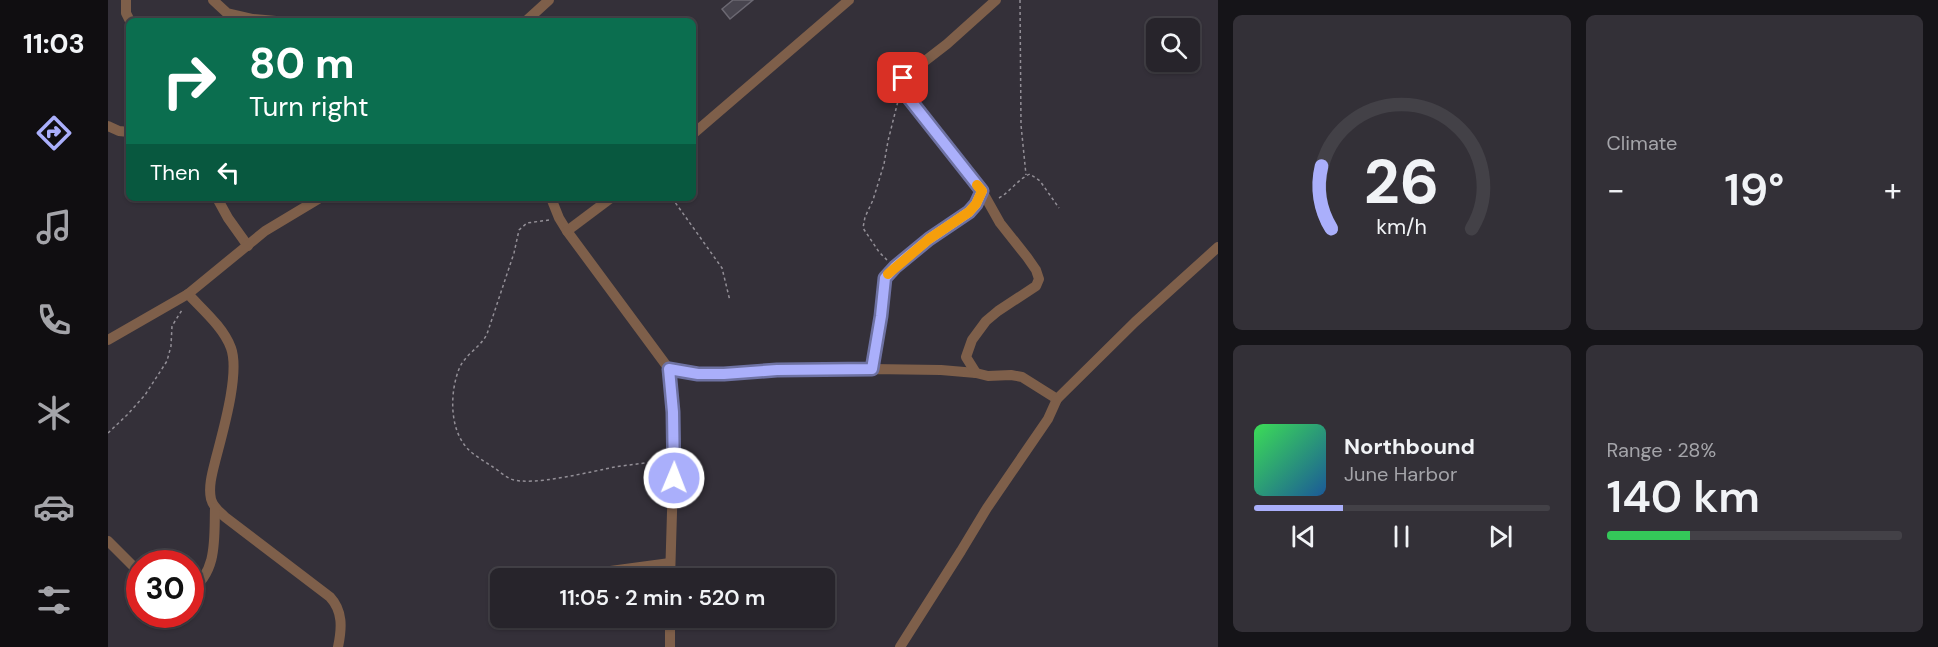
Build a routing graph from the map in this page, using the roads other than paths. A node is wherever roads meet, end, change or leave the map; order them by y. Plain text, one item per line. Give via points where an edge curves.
1 (126, 0) edge
2 (213, 0) edge
3 (549, 0) edge
4 (849, 0) edge
5 (996, 0) edge
6 (227, 17) edge
7 (128, 18) edge
8 (528, 18) edge
9 (108, 126) edge
10 (696, 131) edge
11 (126, 132) edge
12 (982, 191) junction
13 (219, 201) edge
14 (315, 201) edge
15 (552, 201) edge
16 (607, 201) edge
17 (567, 231) junction
18 (248, 246) junction
19 (1218, 247) edge
20 (185, 296) junction
21 (108, 340) edge
22 (669, 369) junction
23 (872, 369) junction
24 (976, 373) junction
25 (1057, 399) junction
26 (215, 508) junction
27 (108, 541) edge
28 (126, 559) edge
29 (670, 563) junction
30 (633, 568) edge
31 (670, 568) edge
32 (204, 578) edge
33 (670, 628) edge
34 (338, 647) edge
35 (670, 647) edge
36 (900, 647) edge

1 - 7 street
2 - 6 street
3 - 8 street
4 - 10 street
5 - 12 street via 903,78 903,89
9 - 11 street
12 - 23 street via 969,212 929,239 885,278
12 - 24 street via 1039,279 1036,286 998,311 978,330 966,357
13 - 18 street
14 - 18 street
15 - 17 street
16 - 17 street
17 - 22 street
18 - 20 street
19 - 25 street
20 - 21 street
20 - 26 street via 228,342 233,359 211,482
22 - 23 street via 698,374
22 - 29 street via 674,454
23 - 24 street
24 - 25 street via 1022,377
25 - 36 street via 1048,419
26 - 32 street via 211,566
26 - 34 street via 337,604 341,622
27 - 28 street
29 - 30 street
29 - 31 street
33 - 35 street

